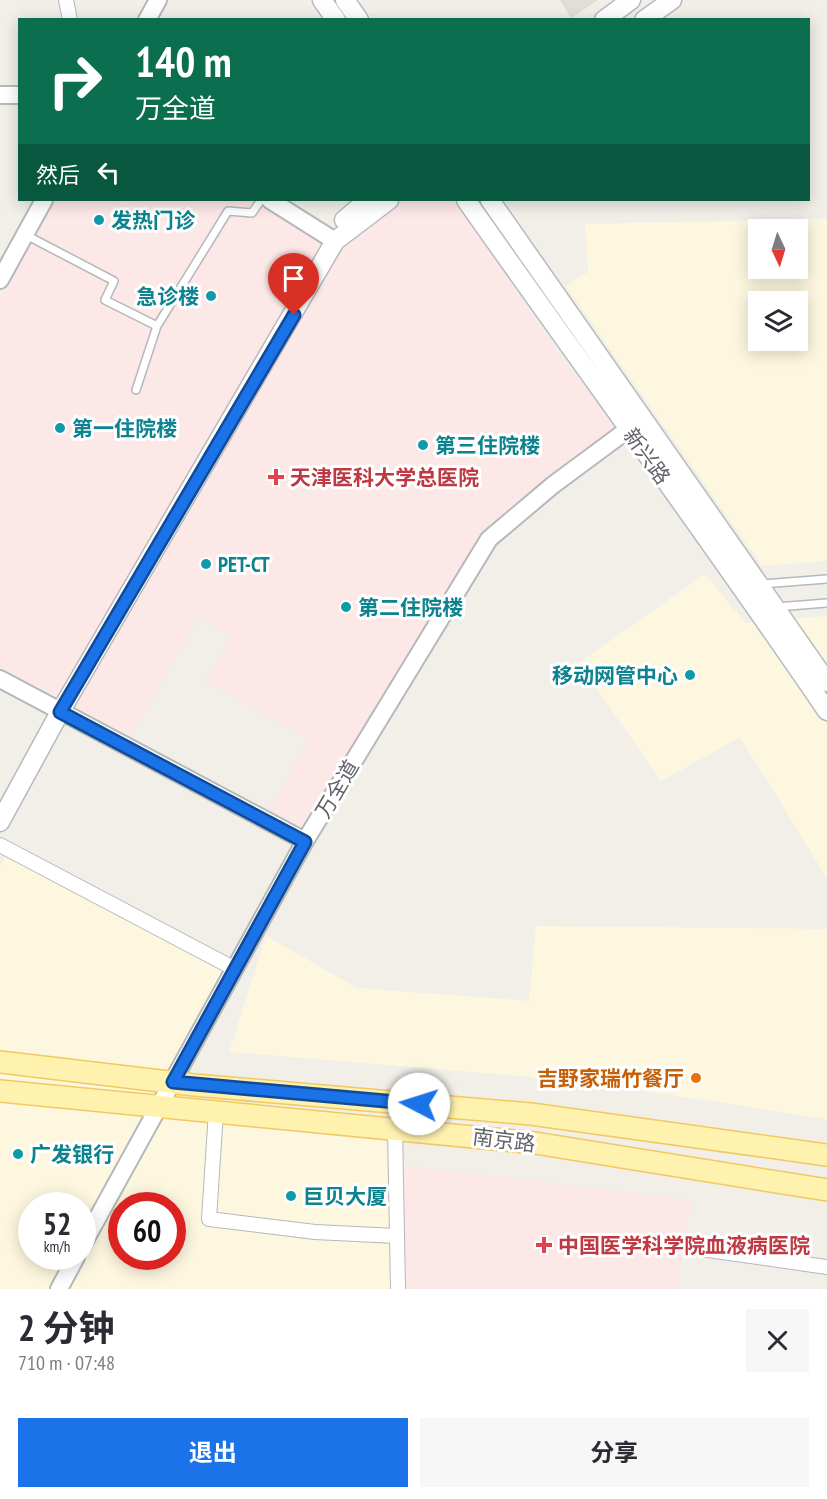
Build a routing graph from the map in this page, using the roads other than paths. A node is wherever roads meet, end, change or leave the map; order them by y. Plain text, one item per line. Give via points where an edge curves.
1 (66, 0) edge
2 (158, 0) edge
3 (322, 0) edge
4 (345, 0) edge
5 (631, 0) edge
6 (672, 0) edge
7 (70, 18) edge
8 (148, 18) edge
9 (335, 18) edge
10 (358, 18) edge
11 (607, 18) edge
12 (647, 18) edge
13 (0, 95) edge
14 (18, 95) edge
15 (43, 201) edge
16 (260, 201) edge
17 (272, 201) edge
18 (367, 201) edge
19 (387, 201) edge
20 (467, 201) edge
21 (491, 201) edge
22 (25, 235) junction
23 (331, 238) junction
24 (0, 279) edge
25 (157, 326) junction
26 (136, 390) dead end
27 (635, 425) junction
28 (827, 579) edge
29 (760, 584) junction
30 (827, 603) edge
31 (776, 607) junction
32 (0, 679) edge
33 (827, 682) edge
34 (56, 710) junction
35 (827, 711) edge
36 (0, 798) edge
37 (0, 822) edge
38 (305, 842) junction
39 (0, 845) edge
40 (235, 969) junction
41 (0, 1062) edge
42 (173, 1082) junction
43 (0, 1091) edge
44 (160, 1105) junction
45 (216, 1111) junction
46 (395, 1128) junction
47 (827, 1155) edge
48 (827, 1190) edge
49 (96, 1221) edge
50 (397, 1236) junction
51 (701, 1249) dead end
52 (827, 1267) edge
53 (69, 1270) edge
54 (59, 1289) edge
55 (398, 1289) edge

1 - 7 street
2 - 8 street
3 - 9 main road
4 - 10 main road
5 - 11 main road
6 - 12 main road
13 - 14 street
15 - 22 street
16 - 25 lane via 252,213 228,211
17 - 23 street
18 - 23 main road
19 - 23 main road
20 - 27 main road, 新兴路
21 - 27 main road
22 - 24 street
22 - 25 lane via 114,281 105,300
23 - 34 main road
25 - 26 lane
27 - 29 main road
27 - 35 main road, 新兴路
27 - 38 street, 万全道 via 553,485 489,539
28 - 29 lane
29 - 31 main road
30 - 31 lane
31 - 33 main road
32 - 34 street
34 - 36 main road
34 - 37 main road
34 - 38 street
38 - 40 street, 万全道
39 - 40 street
40 - 42 street, 万全道
41 - 42 main road, 南京路
42 - 44 street, 万全道
42 - 47 main road, 南京路 via 531,1114
43 - 44 main road, 南京路
44 - 45 main road, 南京路
44 - 49 street, 万全道
45 - 46 main road, 南京路
45 - 50 street via 209,1219 315,1232
46 - 48 main road, 南京路 via 535,1143
46 - 50 street
50 - 55 street
51 - 52 street
53 - 54 street

